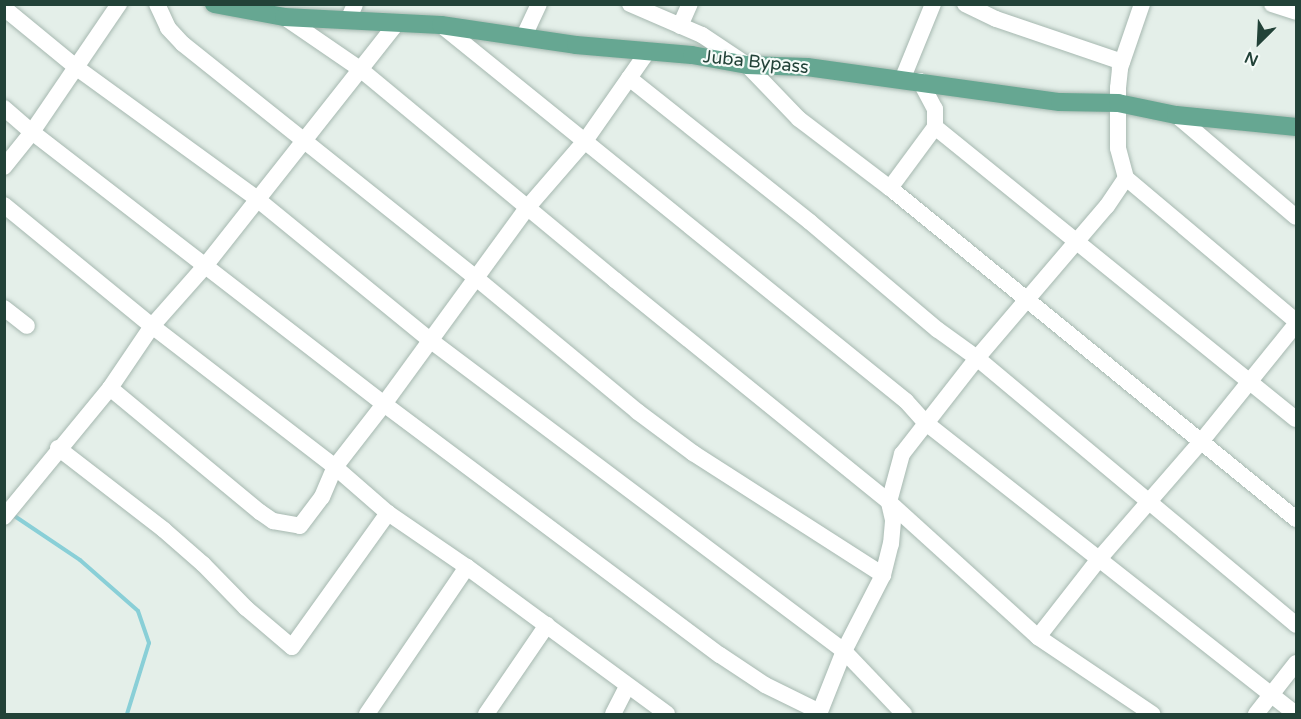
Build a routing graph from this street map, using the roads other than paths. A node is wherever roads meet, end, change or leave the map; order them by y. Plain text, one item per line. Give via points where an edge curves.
1 (119, 4) edge
2 (157, 4) edge
3 (214, 4) edge
4 (538, 4) edge
5 (630, 4) edge
6 (690, 4) edge
7 (933, 4) edge
8 (965, 4) edge
9 (1142, 4) edge
10 (1272, 4) edge
11 (248, 7) edge
12 (4, 8) edge
13 (351, 12) edge
14 (1296, 12) edge
15 (284, 17) junction
16 (397, 23) junction
17 (441, 25) junction
18 (680, 26) junction
19 (524, 36) junction
20 (648, 51) junction
21 (1122, 62) junction
22 (747, 65) junction
23 (76, 68) junction
24 (360, 69) junction
25 (630, 78) junction
26 (911, 80) junction
27 (1118, 103) junction
28 (4, 108) edge
29 (1176, 115) junction
30 (1296, 126) edge
31 (935, 127) junction
32 (32, 132) junction
33 (303, 141) junction
34 (585, 141) junction
35 (4, 167) edge
36 (1126, 178) junction
37 (890, 188) junction
38 (257, 199) junction
39 (4, 205) edge
40 (527, 208) junction
41 (1296, 217) edge
42 (1075, 242) junction
43 (205, 266) junction
44 (476, 278) junction
45 (1028, 301) junction
46 (4, 308) edge
47 (1296, 323) edge
48 (152, 326) junction
49 (27, 327) dead end
50 (430, 340) junction
51 (977, 358) junction
52 (1248, 381) junction
53 (110, 388) junction
54 (384, 404) junction
55 (1296, 419) edge
56 (926, 423) junction
57 (1200, 443) junction
58 (58, 448) junction
59 (335, 467) junction
60 (1149, 501) junction
61 (889, 502) junction
62 (387, 513) junction
63 (4, 517) edge
64 (1296, 519) edge
65 (1099, 559) junction
66 (467, 567) junction
67 (883, 575) junction
68 (546, 625) junction
69 (1296, 625) edge
70 (1038, 637) junction
71 (844, 651) junction
72 (1296, 663) edge
73 (627, 687) junction
74 (1273, 696) junction
75 (819, 713) edge
76 (367, 714) edge
77 (486, 714) edge
78 (613, 714) edge
79 (667, 714) edge
80 (904, 714) edge
81 (1152, 714) edge
82 (1256, 714) edge
83 (1296, 714) edge

1 - 23 street
2 - 33 street via 168,28 183,44
3 - 11 main road, Juba Bypass
4 - 19 street
5 - 18 street
6 - 18 street
7 - 26 street
8 - 21 street via 996,19
9 - 21 street
10 - 14 street
11 - 15 main road, Juba Bypass
12 - 23 street
13 - 15 main road, Juba Bypass
13 - 16 main road, Juba Bypass
15 - 24 street
16 - 17 main road, Juba Bypass
16 - 24 street
17 - 19 main road, Juba Bypass
17 - 34 street
18 - 22 street via 722,46
19 - 20 main road, Juba Bypass
20 - 22 main road, Juba Bypass
20 - 25 street
21 - 27 street
22 - 26 main road, Juba Bypass via 807,67
22 - 37 street via 799,119
23 - 32 street
23 - 38 street
24 - 33 street
24 - 40 street
25 - 34 street
25 - 51 street
26 - 27 main road, Juba Bypass via 1060,102
26 - 31 street via 935,109
27 - 29 main road, Juba Bypass
27 - 36 street via 1118,148
28 - 32 street
29 - 30 main road, Juba Bypass
29 - 41 street
31 - 37 street
31 - 42 street
32 - 35 street
32 - 43 street
33 - 38 street
33 - 44 street
34 - 40 street
34 - 56 street via 898,394
36 - 42 street
36 - 47 street
37 - 45 street
38 - 43 street
38 - 50 street
39 - 48 street
40 - 44 street
40 - 61 street
42 - 45 street
42 - 52 street
43 - 48 street
43 - 54 street
44 - 50 street
44 - 67 street via 693,453
45 - 51 street
45 - 57 street
46 - 49 street
47 - 52 street
48 - 53 street
48 - 59 street
50 - 54 street
50 - 71 street
51 - 56 street
51 - 60 street
52 - 55 street
52 - 57 street
53 - 58 street
53 - 59 street via 273,521 300,526 322,498
54 - 59 street
54 - 75 street via 720,655 765,685
56 - 61 street via 902,454
56 - 65 street
57 - 60 street
57 - 64 street
58 - 62 street via 164,530 292,646
58 - 63 street
59 - 62 street
60 - 65 street
60 - 69 street
61 - 67 street via 891,544
61 - 70 street
62 - 66 street
65 - 70 street
65 - 74 street
66 - 68 street
66 - 76 street
67 - 71 street
68 - 73 street
68 - 77 street
70 - 81 street
71 - 75 street
71 - 80 street
72 - 74 street
73 - 78 street
73 - 79 street
74 - 82 street
74 - 83 street

